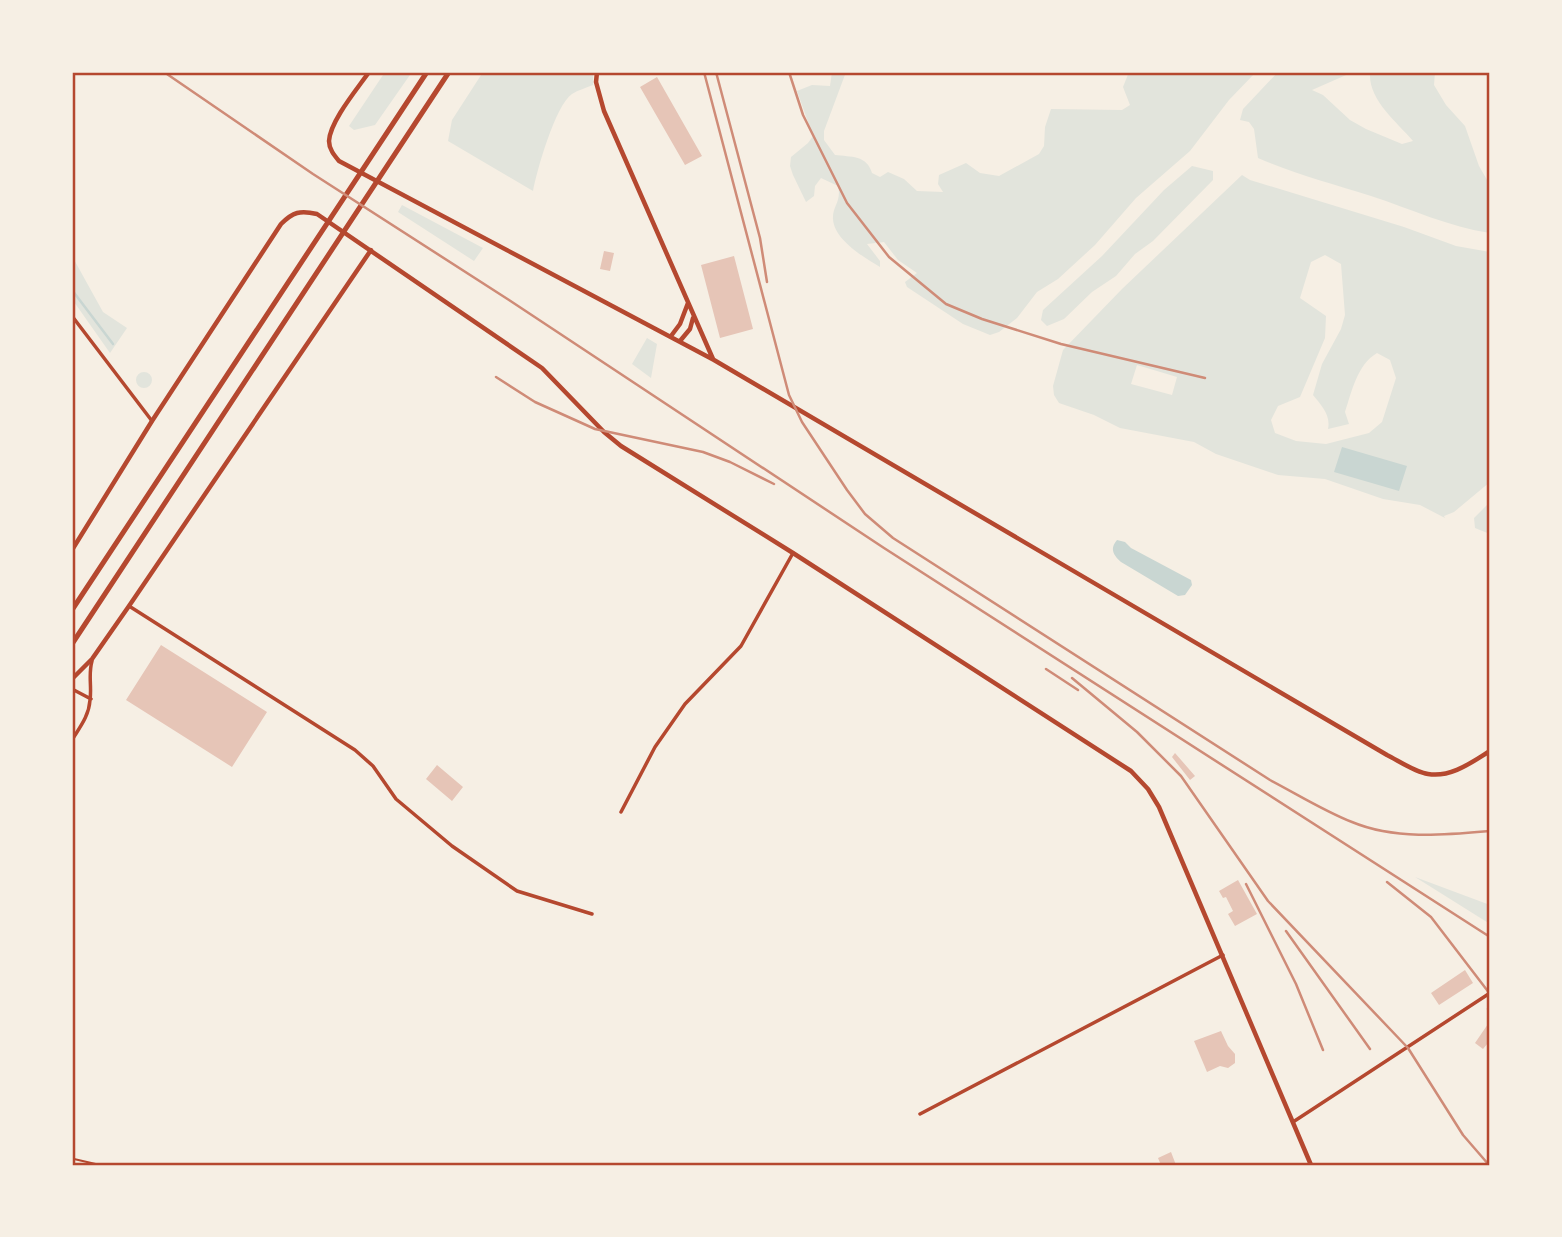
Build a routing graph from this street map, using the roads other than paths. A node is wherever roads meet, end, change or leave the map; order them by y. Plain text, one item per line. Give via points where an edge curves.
1 (369, 72) edge
2 (427, 72) edge
3 (449, 72) edge
4 (597, 72) edge
5 (371, 250) junction
6 (688, 302) junction
7 (72, 316) edge
8 (694, 317) junction
9 (671, 336) junction
10 (680, 341) junction
11 (714, 360) junction
12 (152, 421) junction
13 (72, 550) edge
14 (793, 553) junction
15 (129, 606) junction
16 (72, 610) edge
17 (72, 644) edge
18 (92, 659) junction
19 (72, 679) edge
20 (72, 689) edge
21 (91, 699) junction
22 (72, 740) edge
23 (1490, 751) edge
24 (621, 812) dead end
25 (592, 914) dead end
26 (1223, 955) junction
27 (1490, 993) edge
28 (920, 1114) dead end
29 (1293, 1122) junction
30 (74, 1160) dead end
31 (100, 1165) edge
32 (1311, 1165) edge

1 - 9 street via 334,124 329,140 339,161
2 - 16 highway
3 - 17 highway
4 - 6 street via 604,111
5 - 12 street via 317,214 300,211 289,216
5 - 14 street via 542,369 621,446
5 - 15 street
6 - 8 street
6 - 9 street
7 - 12 street
8 - 10 street
8 - 11 street
9 - 10 street
10 - 11 street
11 - 23 street via 1387,755 1426,774 1443,774
12 - 13 street
14 - 24 street via 741,646 685,704 654,747
14 - 26 street via 1131,771 1159,807
15 - 18 street
15 - 25 street via 355,750 373,766 396,799 452,846 517,891
18 - 19 street
18 - 21 street via 88,678
20 - 21 street
21 - 22 street via 87,717
26 - 28 street
26 - 29 street
27 - 29 street
29 - 32 street
30 - 31 lane

